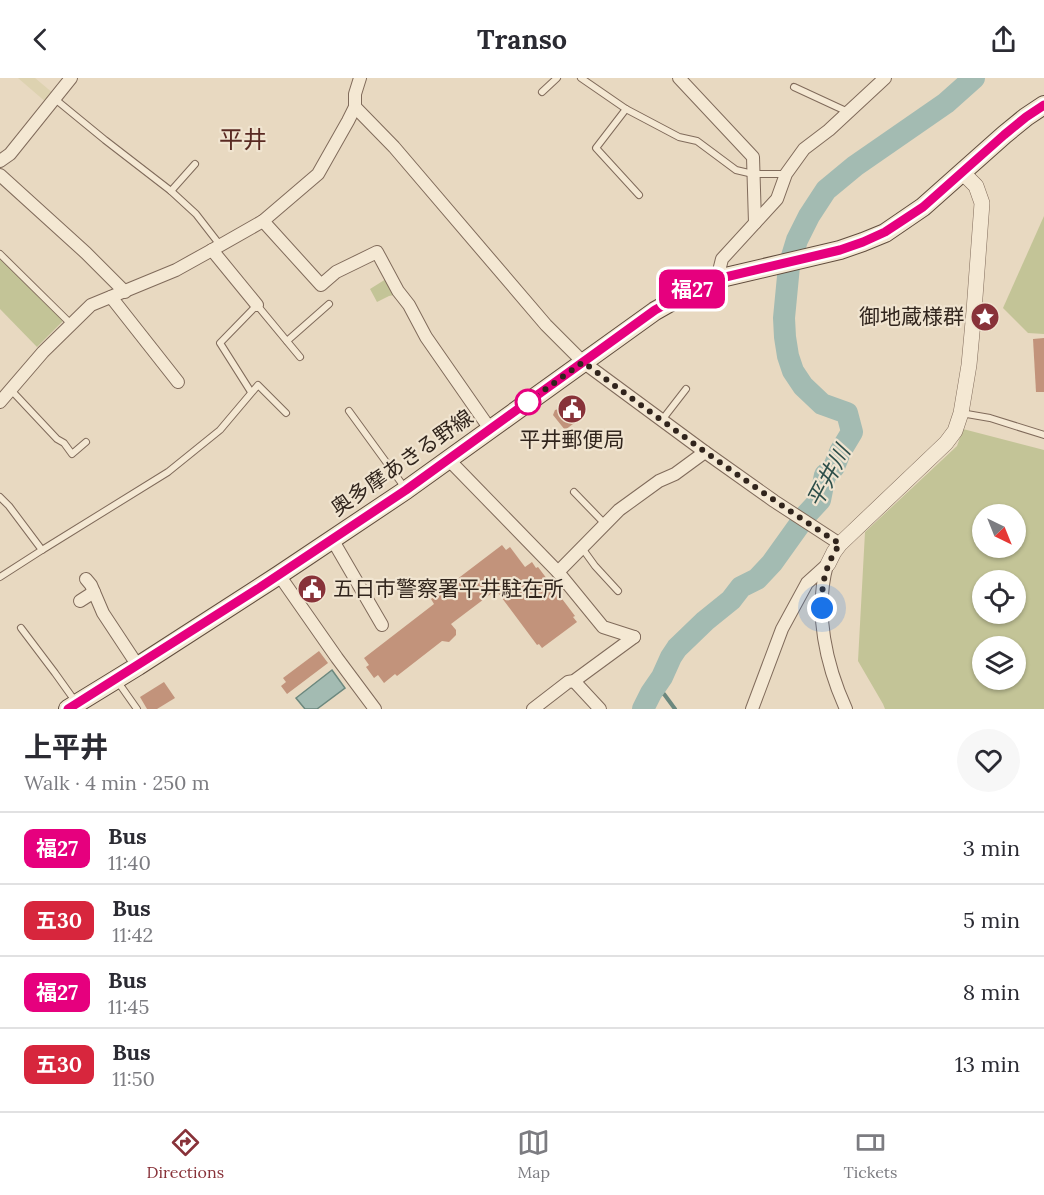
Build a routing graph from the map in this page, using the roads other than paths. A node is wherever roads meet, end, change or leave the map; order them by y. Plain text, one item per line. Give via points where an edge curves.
1 (71, 78) edge
2 (360, 78) edge
3 (557, 78) edge
4 (581, 78) edge
5 (679, 78) edge
6 (885, 78) edge
7 (794, 87) dead end
8 (542, 93) dead end
9 (56, 99) junction
10 (1044, 105) edge
11 (355, 106) junction
12 (626, 109) junction
13 (848, 112) junction
14 (0, 161) edge
15 (195, 164) dead end
16 (962, 172) junction
17 (753, 174) junction
18 (786, 174) junction
19 (0, 176) edge
20 (171, 191) junction
21 (639, 195) dead end
22 (263, 221) junction
23 (755, 223) junction
24 (217, 248) junction
25 (0, 255) edge
26 (717, 279) junction
27 (125, 292) junction
28 (111, 297) junction
29 (329, 304) dead end
30 (257, 305) junction
31 (72, 324) junction
32 (287, 341) junction
33 (300, 357) dead end
34 (583, 362) junction
35 (178, 382) dead end
36 (686, 389) dead end
37 (11, 390) junction
38 (251, 392) junction
39 (0, 402) edge
40 (349, 411) dead end
41 (286, 413) dead end
42 (961, 413) junction
43 (661, 420) junction
44 (490, 429) junction
45 (1044, 435) edge
46 (86, 442) dead end
47 (705, 452) junction
48 (448, 459) junction
49 (406, 490) junction
50 (573, 492) dead end
51 (0, 497) edge
52 (604, 523) junction
53 (332, 539) junction
54 (840, 544) junction
55 (581, 548) junction
56 (42, 550) junction
57 (828, 564) junction
58 (558, 572) junction
59 (279, 575) junction
60 (0, 577) edge
61 (86, 579) dead end
62 (618, 591) dead end
63 (94, 592) junction
64 (80, 601) dead end
65 (382, 625) dead end
66 (21, 628) dead end
67 (138, 666) junction
68 (116, 679) junction
69 (574, 681) junction
70 (73, 706) edge
71 (137, 709) edge
72 (375, 709) edge
73 (533, 709) edge
74 (600, 709) edge
75 (752, 709) edge
76 (846, 709) edge

1 - 9 street
2 - 11 street
3 - 8 lane
4 - 12 lane
5 - 17 street via 753,157
6 - 13 street
7 - 13 lane
9 - 14 street
9 - 20 lane
10 - 16 main road
11 - 22 street via 318,174
11 - 34 street via 546,325
12 - 17 lane via 679,137 696,141 736,170
12 - 21 lane via 596,148
13 - 18 street via 804,150
15 - 20 lane
16 - 26 main road, 奥多摩あきる野線 via 923,207 863,242
16 - 42 street via 976,186 982,203 975,311
17 - 18 lane
17 - 23 street
18 - 23 street via 777,199
19 - 27 street
20 - 24 lane via 196,214
22 - 24 street
22 - 44 street via 321,285 336,272 377,252 426,337
23 - 26 street via 722,259
24 - 27 street
24 - 30 street
25 - 31 lane
26 - 34 main road, 奥多摩あきる野線 via 655,310
27 - 28 street
28 - 31 street via 91,305
28 - 35 street
29 - 32 lane
30 - 32 lane
30 - 38 lane via 220,343
31 - 37 street
32 - 33 lane
34 - 43 street
34 - 44 main road, 奥多摩あきる野線
36 - 43 lane
37 - 39 street
37 - 46 lane via 72,454
38 - 41 lane via 258,385
38 - 56 lane via 220,430 168,472
40 - 49 lane
42 - 45 lane
42 - 54 street via 946,443
43 - 47 street
44 - 48 main road, 奥多摩あきる野線
47 - 52 street
47 - 54 street
48 - 49 main road, 奥多摩あきる野線
48 - 58 street
49 - 53 main road, 奥多摩あきる野線
50 - 52 lane
51 - 56 lane
52 - 55 street
53 - 59 main road, 奥多摩あきる野線
53 - 65 street
54 - 57 street
55 - 58 street
55 - 62 lane
56 - 60 lane
57 - 75 street via 807,583 782,629
57 - 76 street via 823,580 823,628 832,673
58 - 69 street via 603,627 634,637
59 - 67 main road, 奥多摩あきる野線
59 - 72 street
61 - 63 street
63 - 64 street
63 - 67 street
66 - 70 lane via 56,673
67 - 68 main road, 奥多摩あきる野線
68 - 70 main road, 奥多摩あきる野線
68 - 71 lane
69 - 73 street
69 - 74 street

